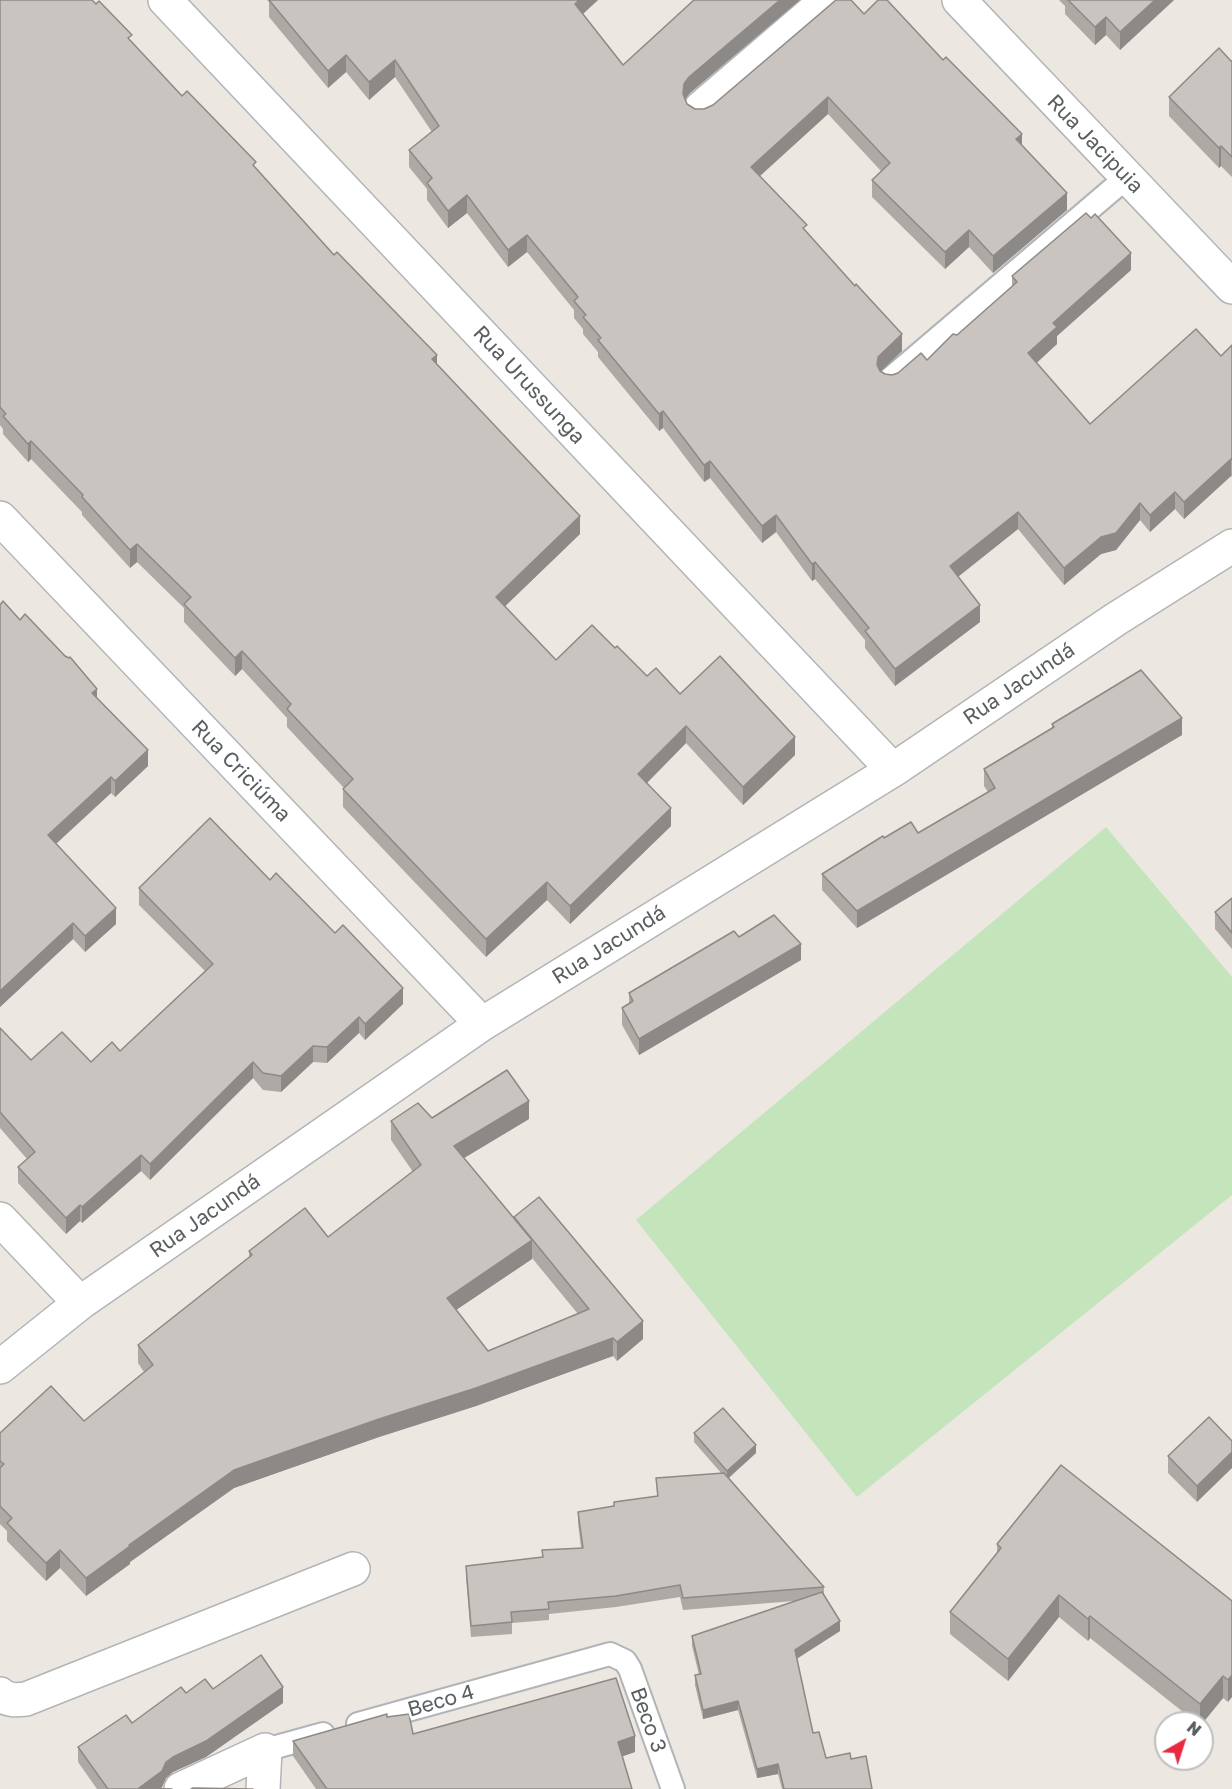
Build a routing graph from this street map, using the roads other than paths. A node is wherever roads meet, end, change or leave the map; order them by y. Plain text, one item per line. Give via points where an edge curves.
1 (165, 0) edge
2 (827, 0) edge
3 (959, 0) edge
4 (701, 108) edge
5 (1126, 177) junction
6 (1232, 287) edge
7 (890, 380) edge
8 (0, 518) edge
9 (1232, 546) edge
10 (892, 770) junction
11 (482, 1024) junction
12 (0, 1219) edge
13 (80, 1303) junction
14 (0, 1367) edge
15 (353, 1569) dead end
16 (617, 1656) joint
17 (0, 1694) edge
18 (265, 1750) junction
19 (181, 1789) edge
20 (263, 1789) edge
21 (673, 1789) edge

1 - 10 street, Rua Urussunga
2 - 4 street
3 - 5 street, Rua Jacipuia
5 - 6 street, Rua Jacipuia
5 - 7 lane
8 - 11 street, Rua Criciúma
9 - 10 street, Rua Jacundá
10 - 11 street, Rua Jacundá
11 - 13 street, Rua Jacundá
12 - 13 street
13 - 14 street, Rua Jacundá
15 - 17 street via 26,1699 3,1698
16 - 18 lane, Beco 4 via 602,1655
16 - 21 lane, Beco 3 via 630,1669
18 - 19 street
18 - 20 street

